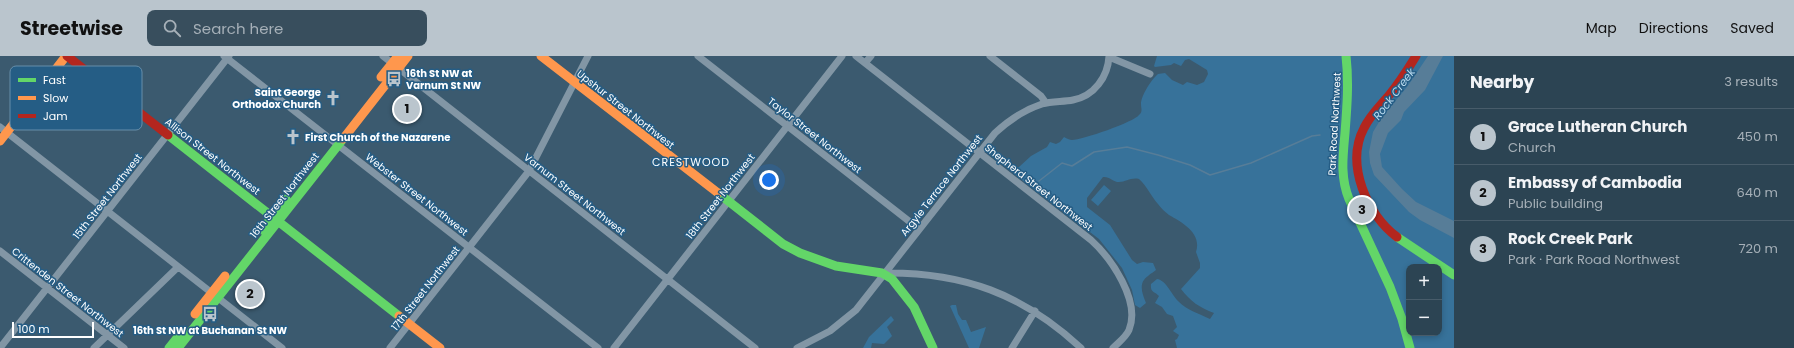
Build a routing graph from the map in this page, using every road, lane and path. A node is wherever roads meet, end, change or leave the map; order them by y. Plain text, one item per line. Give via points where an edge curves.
1 (67, 56) edge
2 (383, 56) edge
3 (408, 56) edge
4 (541, 56) edge
5 (588, 56) edge
6 (698, 56) edge
7 (842, 56) edge
8 (856, 56) edge
9 (871, 56) edge
10 (990, 56) edge
11 (1346, 56) edge
12 (1416, 56) edge
13 (227, 57) edge
14 (1109, 57) edge
15 (396, 62) edge
16 (865, 63) junction
17 (58, 66) edge
18 (80, 66) edge
19 (1150, 74) dead end
20 (575, 82) junction
21 (1046, 103) junction
22 (142, 114) edge
23 (10, 122) edge
24 (788, 126) junction
25 (3, 130) edge
26 (167, 134) junction
27 (0, 141) edge
28 (335, 143) junction
29 (979, 152) junction
30 (529, 171) junction
31 (728, 202) junction
32 (107, 211) junction
33 (275, 219) junction
34 (919, 229) junction
35 (469, 248) junction
36 (0, 251) edge
37 (178, 266) junction
38 (884, 274) junction
39 (1454, 275) edge
40 (668, 279) junction
41 (47, 288) junction
42 (214, 295) junction
43 (1035, 311) junction
44 (409, 324) junction
45 (108, 335) junction
46 (0, 348) edge
47 (94, 348) edge
48 (124, 348) edge
49 (169, 348) edge
50 (178, 348) edge
51 (282, 348) edge
52 (390, 348) edge
53 (440, 348) edge
54 (598, 348) edge
55 (614, 348) edge
56 (755, 348) edge
57 (797, 348) edge
58 (933, 348) edge
59 (1012, 348) edge
60 (1081, 348) edge
61 (1113, 348) edge
62 (1410, 348) edge

1 - 17 street
1 - 18 street, Allison Street Northwest
2 - 15 street, Varnum Street Northwest
3 - 15 street, 16th Street Northwest
4 - 20 street, Upshur Street Northwest
5 - 20 street, 17th Street Northwest
6 - 24 street, Taylor Street Northwest
7 - 24 street, 18th Street Northwest
8 - 16 street, Shepherd Street Northwest
9 - 16 street
10 - 21 street via 1040,94
11 - 62 street, Park Road Northwest via 1348,80 1342,181 1406,329
12 - 39 street via 1363,129 1358,147 1359,175 1367,202 1383,226
13 - 26 street, 15th Street Northwest
13 - 28 street, Webster Street Northwest
14 - 19 street
14 - 21 street, Argyle Terrace Northwest via 1102,80 1090,92 1075,99
15 - 28 street, 16th Street Northwest
15 - 30 street, Varnum Street Northwest
16 - 29 street, Shepherd Street Northwest
20 - 30 street, 17th Street Northwest
20 - 31 street, Upshur Street Northwest
21 - 29 street, Argyle Terrace Northwest via 1008,122
22 - 26 street, Allison Street Northwest
23 - 25 street
24 - 31 street, 18th Street Northwest
24 - 34 street, Taylor Street Northwest
25 - 27 street
25 - 32 street
26 - 32 street, 15th Street Northwest
26 - 33 street, Allison Street Northwest
28 - 33 street, 16th Street Northwest
28 - 35 street, Webster Street Northwest
29 - 34 street, Argyle Terrace Northwest
29 - 61 street, Shepherd Street Northwest via 1091,240 1113,265 1126,291 1131,318 1126,335
30 - 35 street, 17th Street Northwest
30 - 40 street, Varnum Street Northwest
31 - 38 street, Upshur Street Northwest via 778,241 803,255 838,267
31 - 40 street, 18th Street Northwest
32 - 37 street
32 - 41 street, 15th Street Northwest
33 - 42 street, 16th Street Northwest
33 - 44 street, Allison Street Northwest
34 - 38 street, Argyle Terrace Northwest
35 - 44 street, 17th Street Northwest
35 - 54 street, Webster Street Northwest
36 - 41 street, Crittenden Street Northwest
37 - 42 street
37 - 45 street
38 - 43 street, Upshur Street Northwest via 937,276 966,281 1000,293
38 - 57 street, Argyle Terrace Northwest via 847,318 830,331
38 - 58 street via 894,280 914,307
40 - 55 street, 18th Street Northwest
40 - 56 street, Varnum Street Northwest
41 - 45 street, Crittenden Street Northwest
41 - 46 street, 15th Street Northwest
42 - 49 street, 16th Street Northwest
42 - 50 street, 16th Street Northwest
42 - 51 street
43 - 59 street
43 - 60 street, Upshur Street Northwest
44 - 52 street, 17th Street Northwest
44 - 53 street, Allison Street Northwest
45 - 47 street
45 - 48 street, Crittenden Street Northwest

